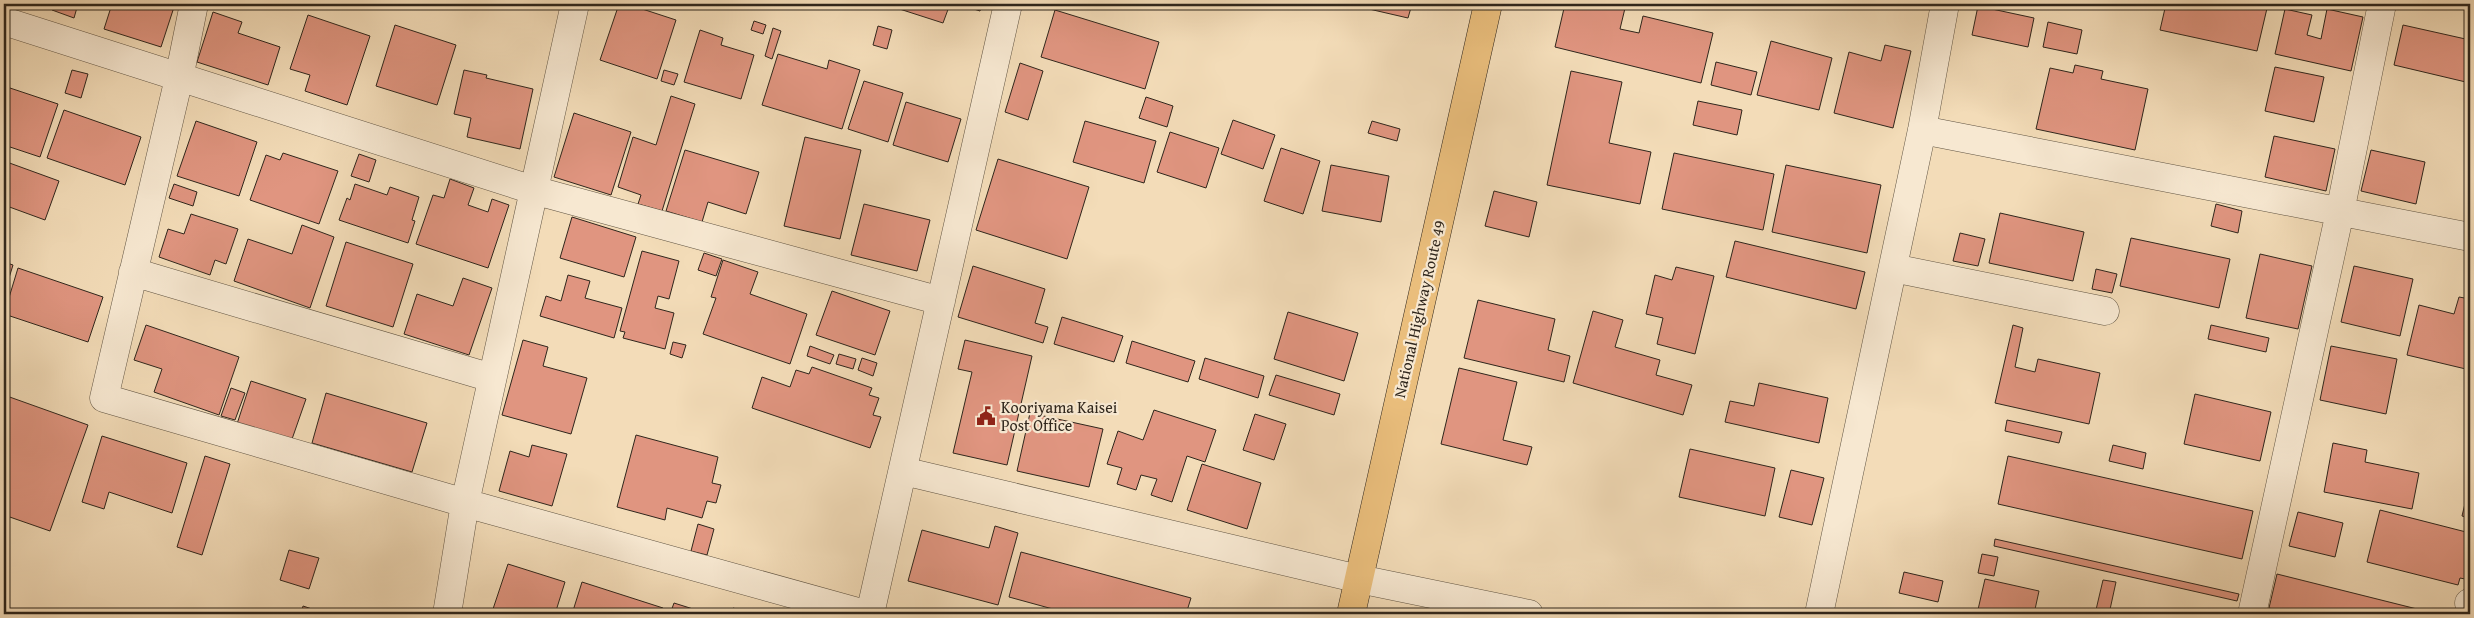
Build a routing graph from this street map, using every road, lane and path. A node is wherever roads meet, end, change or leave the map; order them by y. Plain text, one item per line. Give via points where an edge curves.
1 (194, 4) edge
2 (575, 4) edge
3 (1008, 4) edge
4 (1488, 4) edge
5 (1945, 4) edge
6 (2382, 4) edge
7 (4, 21) edge
8 (179, 78) junction
9 (1922, 130) junction
10 (533, 190) junction
11 (2340, 212) junction
12 (2470, 237) edge
13 (1892, 268) junction
14 (133, 272) junction
15 (941, 301) junction
16 (2106, 311) dead end
17 (492, 378) junction
18 (903, 471) junction
19 (465, 503) junction
20 (1359, 579) junction
21 (447, 614) edge
22 (865, 614) edge
23 (870, 614) edge
24 (1351, 614) edge
25 (1529, 614) edge
26 (1819, 614) edge
27 (2252, 614) edge

1 - 8 street
2 - 10 street
3 - 15 street
4 - 20 highway, National Highway Route 49
5 - 9 street
6 - 11 street
7 - 8 street
8 - 10 street
8 - 14 street
9 - 11 street
9 - 13 street
10 - 15 street
10 - 17 street
11 - 12 street
11 - 27 street
13 - 16 street
13 - 26 street
14 - 17 street
14 - 19 street via 104,398
15 - 18 street
17 - 19 street
18 - 20 street
18 - 23 street
19 - 21 street
19 - 22 street
20 - 24 highway, National Highway Route 49
20 - 25 street

